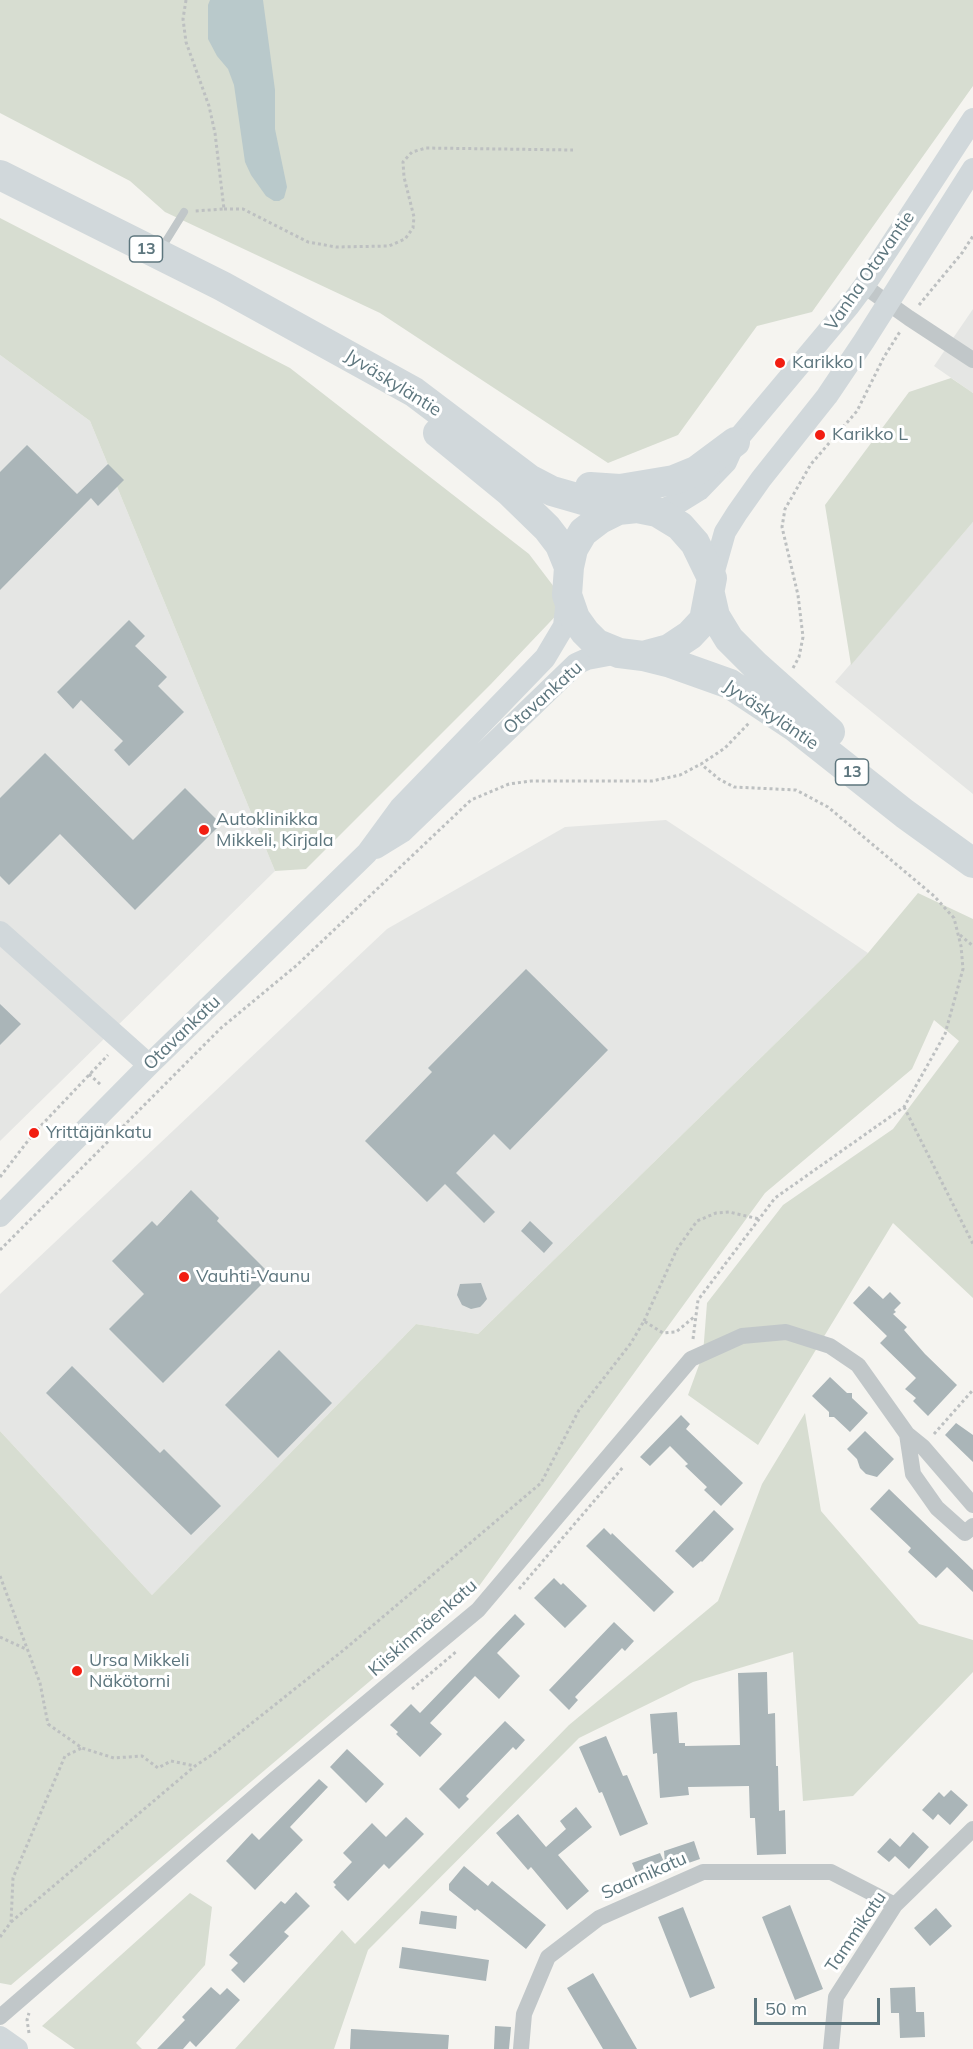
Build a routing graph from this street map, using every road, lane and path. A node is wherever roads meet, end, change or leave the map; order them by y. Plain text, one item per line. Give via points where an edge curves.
1 (186, 0) edge
2 (973, 119) edge
3 (573, 150) dead end
4 (973, 169) edge
5 (0, 175) edge
6 (224, 209) junction
7 (184, 212) joint
8 (973, 236) edge
9 (157, 254) junction
10 (864, 286) junction
11 (888, 305) junction
12 (909, 318) junction
13 (292, 323) junction
14 (973, 360) edge
15 (735, 442) junction
16 (508, 461) junction
17 (618, 510) junction
18 (657, 512) junction
19 (568, 581) junction
20 (711, 586) junction
21 (631, 655) junction
22 (788, 676) dead end
23 (751, 720) dead end
24 (701, 764) junction
25 (367, 853) junction
26 (973, 862) edge
27 (0, 932) edge
28 (958, 934) junction
29 (973, 946) edge
30 (120, 1040) junction
31 (148, 1065) junction
32 (904, 1107) junction
33 (0, 1177) edge
34 (0, 1216) edge
35 (759, 1219) junction
36 (973, 1244) edge
37 (0, 1250) edge
38 (696, 1315) junction
39 (644, 1321) junction
40 (691, 1359) junction
41 (973, 1390) edge
42 (907, 1434) junction
43 (923, 1447) junction
44 (973, 1505) edge
45 (973, 1526) edge
46 (0, 1576) edge
47 (0, 1637) edge
48 (27, 1650) junction
49 (82, 1748) junction
50 (195, 1766) junction
51 (973, 1829) edge
52 (895, 1905) junction
53 (11, 1922) junction
54 (0, 1937) edge
55 (0, 2017) edge
56 (0, 2037) edge
57 (17, 2049) edge
58 (520, 2049) edge
59 (831, 2049) edge

1 - 6 path via 186,42 215,133
2 - 10 main road, Vanha Otavantie
3 - 6 path via 426,148 412,152 403,162 413,228 405,239 389,246 336,247 308,242 243,209
4 - 11 main road, Vanha Otavantie
5 - 9 highway, Jyväskyläntie / 13
6 - 7 path
7 - 9 lane
8 - 12 path
9 - 13 highway, Jyväskyläntie / 13
10 - 11 street
10 - 15 main road, Vanha Otavantie
11 - 12 street
11 - 20 main road, Vanha Otavantie via 827,396 725,532
12 - 14 street
12 - 22 path via 857,411 811,464 785,509 782,527 803,637 799,657
13 - 16 highway, Jyväskyläntie / 13 via 414,392
13 - 19 highway, Jyväskyläntie / 13 via 510,492 560,545
15 - 16 highway via 706,465 681,477 620,489 590,488
15 - 18 main road, Vanha Otavantie via 726,462 699,490
16 - 17 highway, Jyväskyläntie / 13 via 529,479 552,491
17 - 18 highway, 13
17 - 19 highway via 583,532 573,549
18 - 20 highway, 13 via 680,526 695,543
19 - 21 highway, 13 via 575,618 585,632 597,644
19 - 25 main road, Otavankatu via 564,626 545,657 400,808
20 - 21 highway via 704,620 690,635 669,650
20 - 26 highway, Jyväskyläntie / 13 via 715,616 721,628 756,666
21 - 25 main road, Otavankatu via 587,659 576,664 402,832
21 - 26 highway, Jyväskyläntie / 13 via 671,663 730,684
23 - 24 path via 725,748
24 - 28 path via 734,787 796,790 828,807 934,896 954,918
24 - 37 path via 680,775 652,781 509,784 471,800 297,965 221,1028
25 - 31 main road, Otavankatu
27 - 30 main road
28 - 29 path
28 - 32 path via 963,969 945,1034
30 - 31 main road
30 - 33 path via 34,1133
31 - 34 main road, Otavankatu
32 - 35 path via 775,1198
32 - 36 path
35 - 38 path via 698,1300
35 - 39 path via 729,1212 697,1221 677,1249
38 - 39 path via 676,1332 663,1333
38 - 40 path
39 - 50 path via 579,1410 541,1483 345,1648
40 - 42 street, Kiiskinmäenkatu via 742,1336 786,1332 830,1346 858,1365
40 - 55 street, Kiiskinmäenkatu via 478,1610
41 - 43 path
42 - 43 street, Kiiskinmäenkatu
42 - 45 street, Kiiskinmäenkatu via 913,1474 937,1509 965,1533
43 - 44 street, Kiiskinmäenkatu
46 - 48 path
47 - 48 path
48 - 49 path via 40,1683 48,1724
49 - 50 path via 114,1758 142,1756 159,1768 171,1761
49 - 53 path via 65,1756 13,1878
50 - 53 path
51 - 52 street, Tammikatu
52 - 58 street, Saarnikatu via 831,1872 703,1872 599,1918 548,1957 524,2014
52 - 59 street, Tammikatu via 836,1997
53 - 54 path
56 - 57 main road

